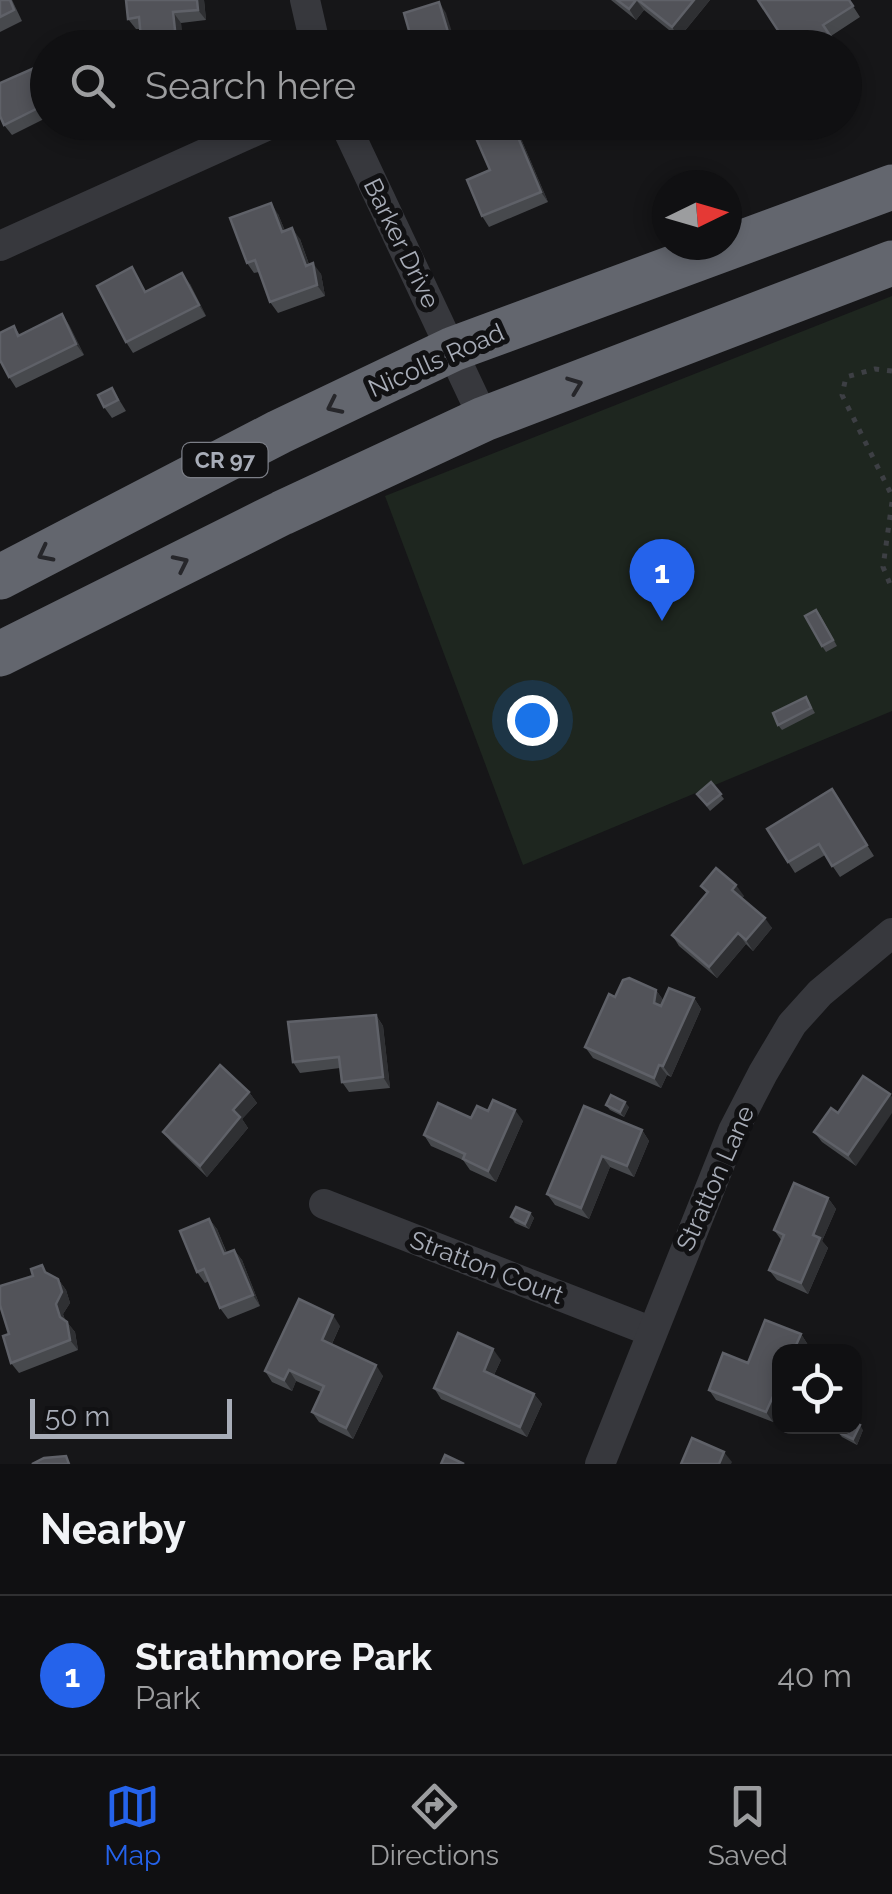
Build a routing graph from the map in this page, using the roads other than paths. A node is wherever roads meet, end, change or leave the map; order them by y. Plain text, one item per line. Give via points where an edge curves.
1 (306, 0) edge
2 (312, 30) edge
3 (235, 140) edge
4 (353, 140) edge
5 (892, 157) edge
6 (892, 186) edge
7 (782, 226) junction
8 (0, 246) edge
9 (892, 263) edge
10 (454, 349) junction
11 (484, 419) junction
12 (0, 577) edge
13 (0, 654) edge
14 (892, 932) edge
15 (324, 1204) dead end
16 (650, 1332) junction
17 (600, 1464) edge

1 - 2 street
3 - 8 street
4 - 10 street, Barker Drive
5 - 7 highway
6 - 7 highway, Nicolls Road / CR 97
7 - 10 highway, Nicolls Road / CR 97
11 -> 9 highway
10 - 11 street, Barker Drive
10 -> 12 highway, Nicolls Road / CR 97
13 -> 11 highway
14 - 16 street, Stratton Lane via 792,1024 732,1131
15 - 16 street, Stratton Court
16 - 17 street, Stratton Lane

